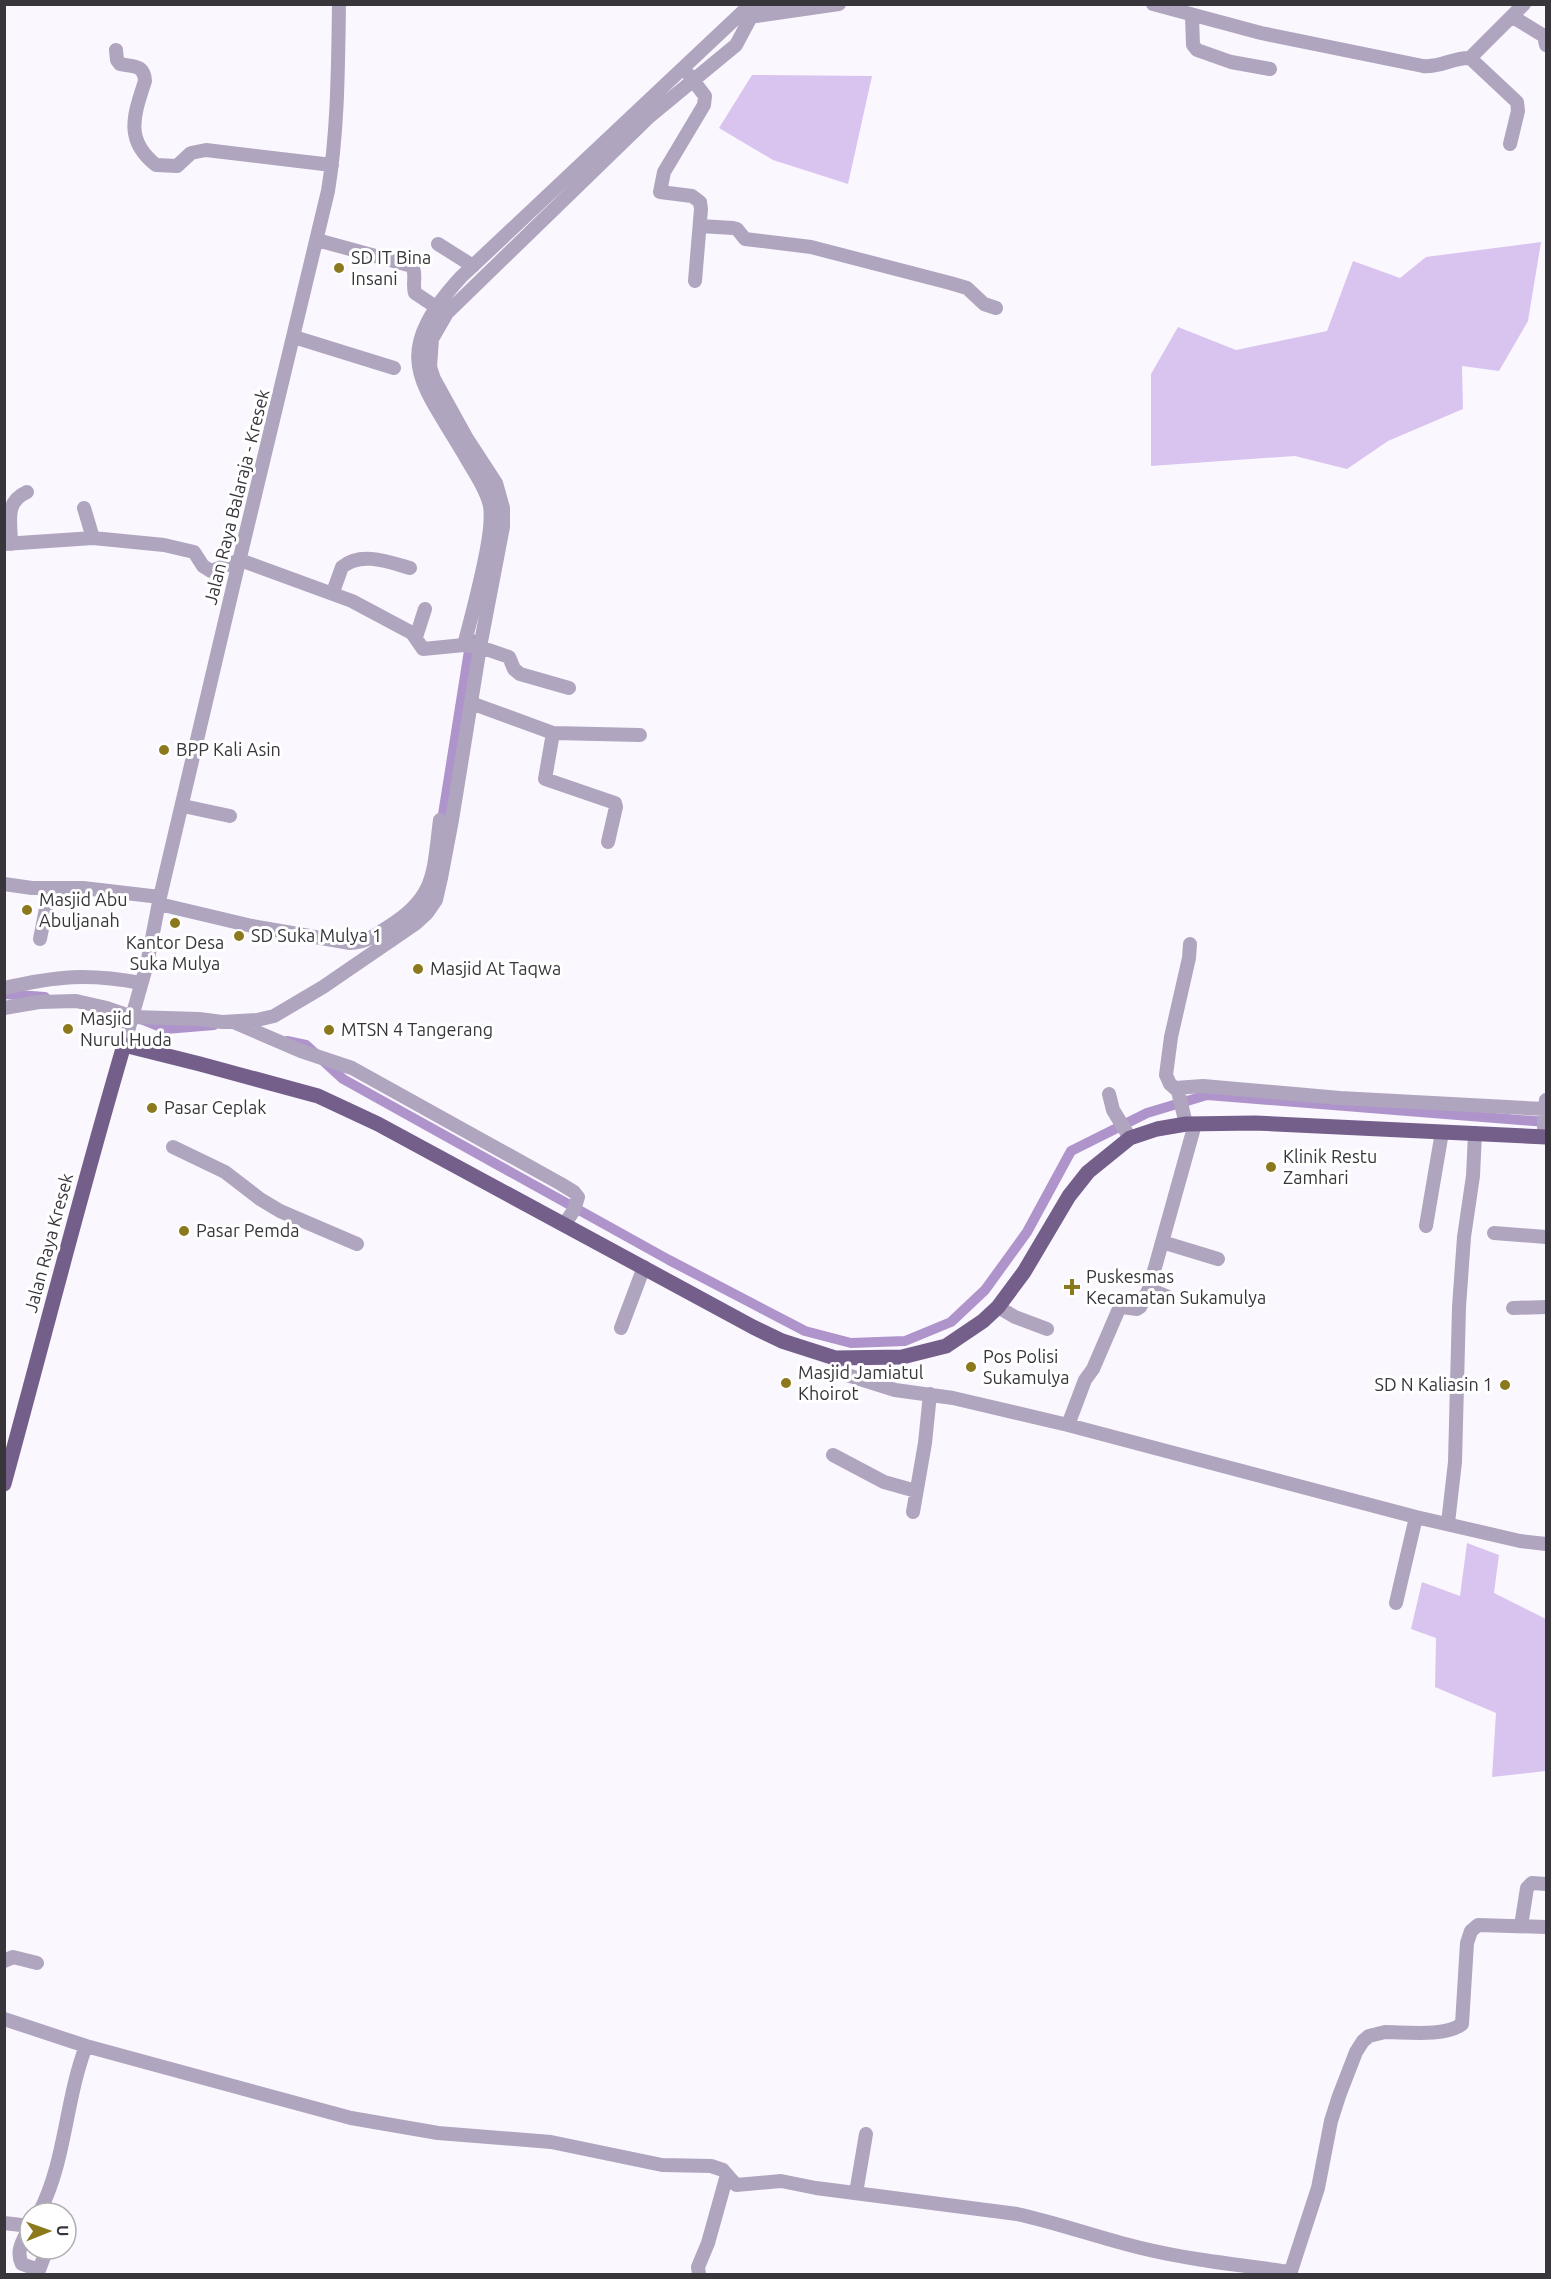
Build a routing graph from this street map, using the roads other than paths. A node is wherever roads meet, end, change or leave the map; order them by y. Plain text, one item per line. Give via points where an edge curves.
1 (339, 4) edge
2 (839, 4) edge
3 (1153, 4) edge
4 (1524, 4) edge
5 (768, 5) edge
6 (751, 11) edge
7 (1192, 16) junction
8 (1514, 17) junction
9 (1546, 45) edge
10 (116, 50) dead end
11 (1470, 58) junction
12 (1269, 69) dead end
13 (688, 73) junction
14 (1510, 144) dead end
15 (332, 165) junction
16 (576, 177) junction
17 (700, 226) junction
18 (317, 240) junction
19 (438, 244) dead end
20 (473, 266) junction
21 (695, 281) dead end
22 (436, 307) junction
23 (996, 308) dead end
24 (294, 337) junction
25 (394, 368) dead end
26 (27, 492) dead end
27 (84, 508) dead end
28 (93, 538) junction
29 (8, 544) edge
30 (240, 560) junction
31 (410, 568) dead end
32 (333, 592) junction
33 (424, 609) dead end
34 (416, 637) junction
35 (472, 646) junction
36 (569, 688) dead end
37 (471, 703) junction
38 (554, 734) junction
39 (640, 735) dead end
40 (183, 806) junction
41 (230, 816) dead end
42 (440, 820) dead end
43 (608, 842) dead end
44 (4, 884) edge
45 (50, 888) junction
46 (160, 901) junction
47 (40, 939) dead end
48 (1190, 944) dead end
49 (4, 988) edge
50 (140, 988) junction
51 (4, 1008) edge
52 (133, 1015) junction
53 (234, 1022) junction
54 (124, 1045) junction
55 (1177, 1090) junction
56 (1109, 1094) dead end
57 (1545, 1108) edge
58 (1188, 1119) junction
59 (1442, 1132) junction
60 (1475, 1133) junction
61 (1127, 1134) junction
62 (1545, 1135) edge
63 (173, 1147) dead end
64 (564, 1225) junction
65 (1426, 1226) dead end
66 (1494, 1233) dead end
67 (1546, 1237) edge
68 (1162, 1242) junction
69 (357, 1244) dead end
70 (1218, 1259) dead end
71 (644, 1267) junction
72 (1149, 1289) junction
73 (1168, 1297) dead end
74 (1546, 1306) edge
75 (998, 1307) junction
76 (1514, 1308) dead end
77 (621, 1328) dead end
78 (1047, 1329) dead end
79 (835, 1358) junction
80 (930, 1394) junction
81 (1068, 1425) junction
82 (833, 1455) dead end
83 (4, 1484) edge
84 (916, 1491) junction
85 (913, 1512) dead end
86 (1416, 1517) junction
87 (1448, 1523) junction
88 (1546, 1544) edge
89 (1395, 1603) dead end
90 (1546, 1884) edge
91 (1521, 1926) junction
92 (1546, 1927) edge
93 (4, 1962) edge
94 (37, 1963) dead end
95 (5, 2021) edge
96 (86, 2046) junction
97 (867, 2134) dead end
98 (727, 2175) junction
99 (856, 2193) junction
100 (44, 2201) edge
101 (4, 2223) edge
102 (18, 2229) edge
103 (20, 2261) edge
104 (38, 2272) edge
105 (1290, 2273) edge
106 (699, 2274) edge

1 - 15 street, Jalan Raya Balaraja - Kresek
2 - 6 street
3 - 7 street
4 - 8 street
5 - 6 street
6 - 13 street
6 - 13 street via 736,45
7 - 11 street via 1423,66
7 - 12 street via 1193,45 1197,50
8 - 9 street via 1544,36
8 - 11 street
10 - 15 street via 120,64 141,68 144,74 134,129 141,151 156,165 177,166 191,153 206,150
11 - 14 street via 1517,102
13 - 16 street via 650,116
13 - 17 street via 705,96 704,105 664,172 660,192 696,198 701,205
15 - 18 street, Jalan Raya Balaraja - Kresek
16 - 20 street
16 - 35 street via 447,313 432,339 430,367 434,379 496,483 503,508 503,527
17 - 21 street
17 - 23 street via 733,228 745,239 811,247 950,283 967,288 984,304
18 - 22 street via 412,266 415,293
18 - 24 street, Jalan Raya Balaraja - Kresek
19 - 20 street
20 - 22 street
22 - 35 street via 420,335 417,360 441,420 482,485 490,509
24 - 25 street
24 - 30 street, Jalan Raya Balaraja - Kresek
26 - 29 street via 13,501
27 - 28 street
28 - 29 street
28 - 30 street via 190,550 211,571
30 - 32 street
30 - 40 street, Jalan Raya Balaraja - Kresek
31 - 32 street via 372,559 354,560 342,567
32 - 34 street
33 - 34 street
34 - 35 street via 424,649
35 - 36 street via 509,657 520,674
35 - 37 street
37 - 38 street
37 - 53 street via 441,878 436,900 427,913 283,1011 257,1020
38 - 39 street
38 - 43 street via 546,779 615,803
40 - 41 street
40 - 46 street, Jalan Raya Balaraja - Kresek
42 - 46 street via 429,885 421,900 403,918 361,942 252,926
44 - 45 street
45 - 46 street via 83,888
45 - 47 street
46 - 50 street, Jalan Raya Balaraja - Kresek
48 - 55 street via 1166,1067 1167,1080
49 - 50 street via 88,976
50 - 52 street, Jalan Raya Balaraja - Kresek
51 - 52 street via 76,1001
52 - 53 street
52 - 54 street, Jalan Raya Kresek
53 - 64 street via 352,1068 561,1184 578,1195
54 - 64 main road via 318,1096 378,1124
54 - 83 main road, Jalan Raya Kresek
55 - 57 street via 1203,1086 1340,1098
55 - 58 street
56 - 61 street via 1116,1117
57 - 62 street
58 - 59 main road
58 - 61 main road
58 - 68 street
59 - 60 main road
59 - 65 street
60 - 62 main road
60 - 87 street via 1464,1237 1455,1462
61 - 75 main road via 1078,1183
63 - 69 street via 225,1172 280,1211
64 - 71 main road
66 - 67 street
68 - 70 street
68 - 72 street
71 - 77 street
71 - 79 main road via 782,1341
72 - 73 street
72 - 81 street via 1140,1307 1122,1307 1118,1311 1093,1369 1084,1380
74 - 76 street
75 - 78 street
75 - 79 main road via 983,1322 935,1350 895,1358
79 - 80 street via 844,1374 895,1390
80 - 81 street
80 - 84 street
81 - 86 street
82 - 84 street via 884,1482
84 - 85 street
86 - 87 street
86 - 89 street
87 - 88 street
90 - 91 street via 1532,1883 1527,1888
91 - 92 street
91 - 105 street via 1478,1925 1471,1931 1462,2024 1455,2029 1376,2033 1363,2041 1331,2121 1318,2188
93 - 94 street via 13,1957
95 - 96 street
96 - 98 street via 351,2118 438,2133 550,2142 662,2165 717,2167
96 - 100 street via 72,2091 57,2168
97 - 99 street
98 - 99 street via 736,2185 781,2181
98 - 106 street
99 - 105 street via 1017,2214 1164,2253
101 - 102 street
103 - 104 street

